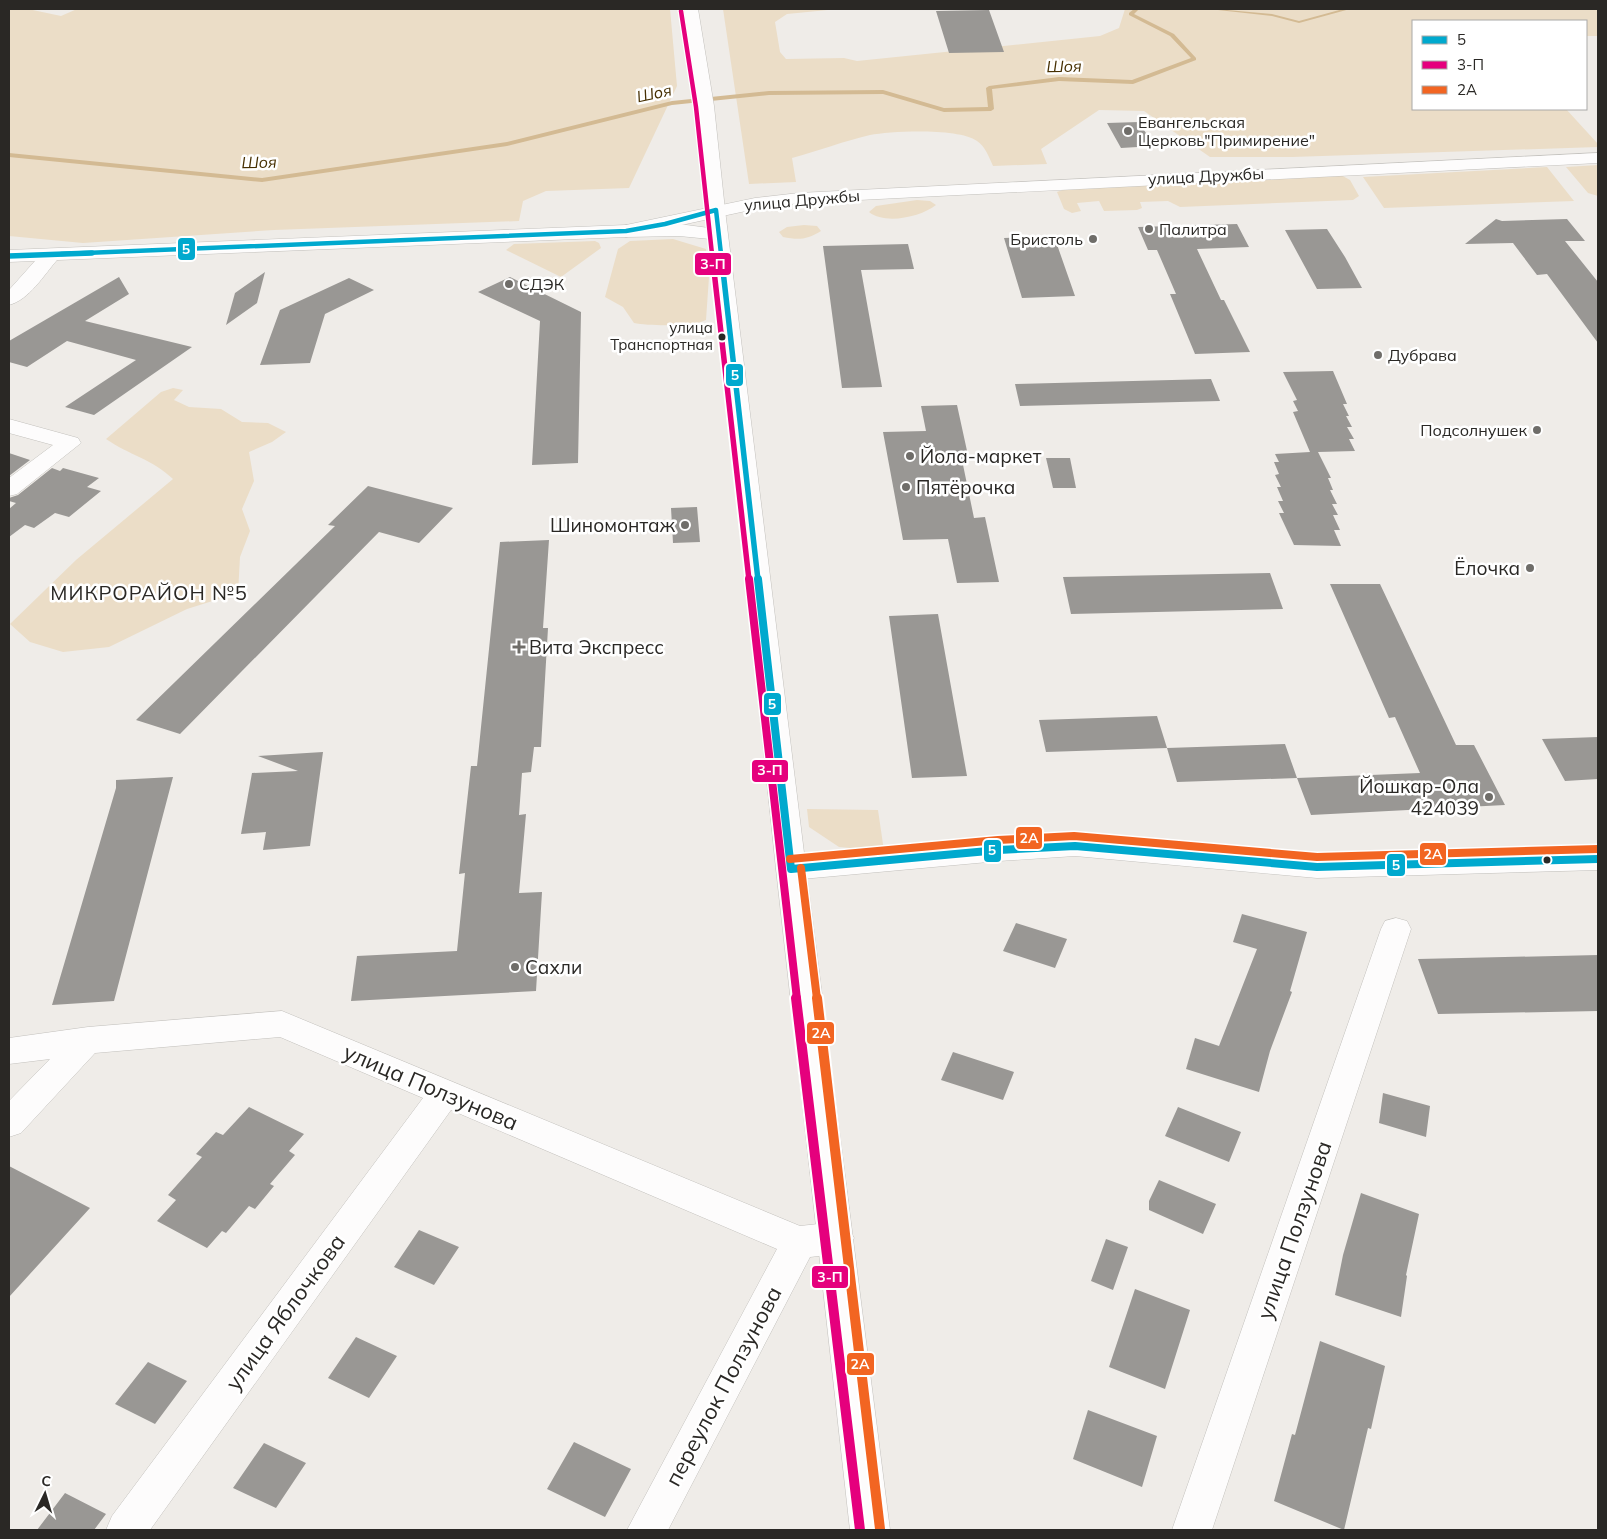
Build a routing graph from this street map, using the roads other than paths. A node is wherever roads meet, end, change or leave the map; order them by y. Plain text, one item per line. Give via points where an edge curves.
1 (691, 9) edge
2 (1598, 158) edge
3 (716, 210) junction
4 (626, 231) junction
5 (719, 235) junction
6 (9, 256) edge
7 (50, 256) junction
8 (9, 299) edge
9 (9, 426) edge
10 (9, 489) edge
11 (1598, 860) edge
12 (791, 869) junction
13 (1396, 929) dead end
14 (88, 1040) junction
15 (9, 1051) edge
16 (445, 1093) junction
17 (9, 1123) edge
18 (836, 1238) junction
19 (799, 1242) junction
20 (126, 1530) edge
21 (648, 1530) edge
22 (870, 1530) edge
23 (1192, 1530) edge

1 - 3 main road via 705,100
2 - 3 main road, улица Дружбы via 848,195 760,202
3 - 4 main road, улица Дружбы
3 - 5 main road
4 - 5 main road via 679,230
4 - 7 main road, улица Дружбы
5 - 12 main road
6 - 7 main road, улица Дружбы
7 - 8 main road via 24,287
9 - 10 main road via 70,443
11 - 12 main road via 1316,867 1075,846
12 - 18 main road
13 - 23 main road, улица Ползунова
14 - 15 main road, улица Ползунова
14 - 16 main road, улица Ползунова via 282,1024
14 - 17 main road
16 - 19 main road, улица Ползунова
16 - 20 main road, улица Яблочкова
18 - 19 main road, улица Ползунова
18 - 22 main road
19 - 21 main road, переулок Ползунова

